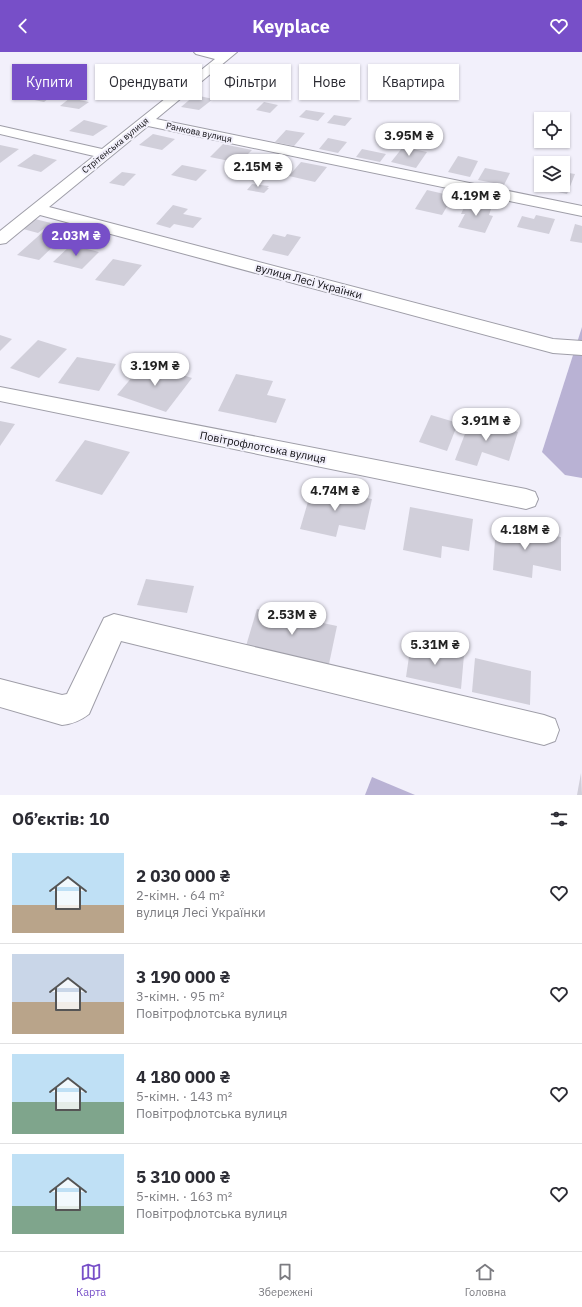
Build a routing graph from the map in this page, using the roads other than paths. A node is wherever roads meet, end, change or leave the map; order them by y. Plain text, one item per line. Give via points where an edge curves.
1 (200, 52) edge
2 (228, 54) edge
3 (146, 121) junction
4 (0, 130) edge
5 (105, 154) junction
6 (37, 209) junction
7 (582, 211) edge
8 (0, 239) edge
9 (582, 348) edge
10 (0, 394) edge
11 (526, 499) dead end
12 (0, 693) edge
13 (544, 730) dead end

1 - 2 street
2 - 3 street, Стрітенська вулиця
3 - 5 street, Стрітенська вулиця
3 - 7 street, Ранкова вулиця
4 - 5 street
5 - 6 street, Стрітенська вулиця
6 - 8 street, Стрітенська вулиця
6 - 9 street, вулиця Лесі Українки via 553,346
10 - 11 street, Повітрофлотська вулиця
12 - 13 street via 62,710 71,709 78,704 114,627

